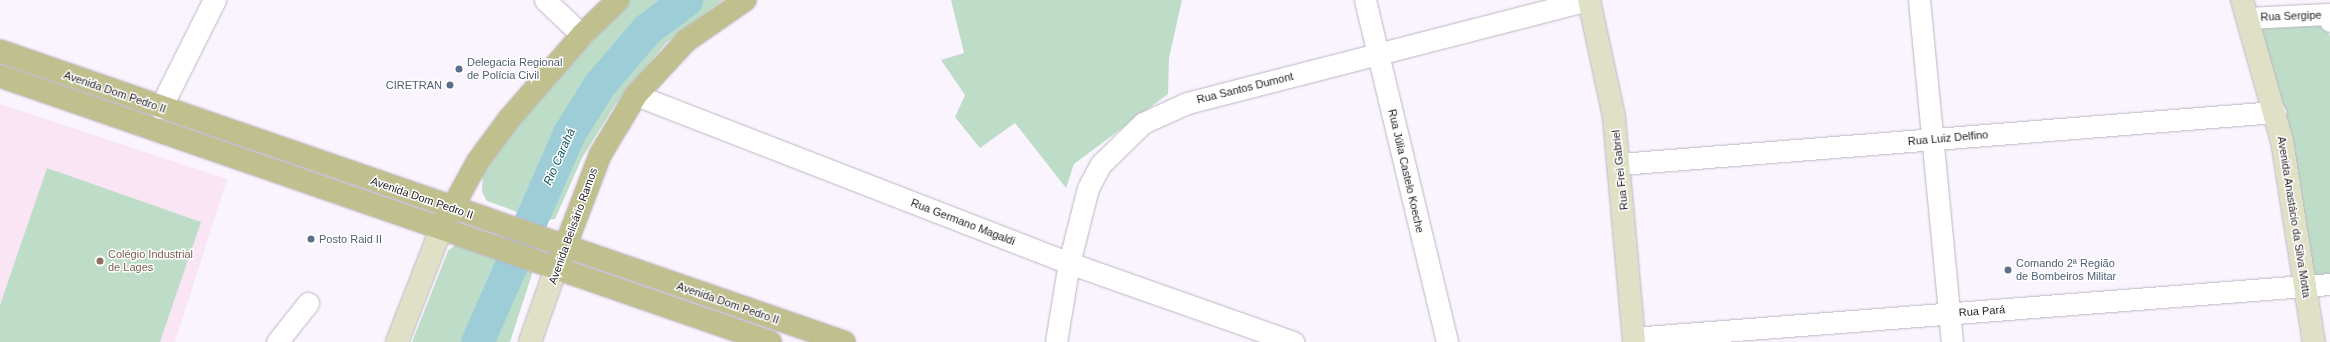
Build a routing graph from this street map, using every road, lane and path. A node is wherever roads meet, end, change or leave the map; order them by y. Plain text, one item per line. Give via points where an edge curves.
1 (215, 0) edge
2 (545, 0) edge
3 (618, 0) edge
4 (745, 0) edge
5 (1365, 0) edge
6 (1588, 0) edge
7 (1919, 0) edge
8 (2244, 9) edge
9 (2330, 21) edge
10 (582, 35) junction
11 (0, 51) edge
12 (1378, 54) junction
13 (0, 76) edge
14 (636, 95) junction
15 (161, 108) junction
16 (2275, 112) junction
17 (1933, 140) junction
18 (1620, 164) junction
19 (450, 207) junction
20 (441, 229) junction
21 (558, 245) junction
22 (1069, 263) junction
23 (550, 266) junction
24 (2330, 284) edge
25 (2306, 286) junction
26 (308, 303) dead end
27 (1949, 314) junction
28 (1633, 340) edge
29 (277, 342) edge
30 (397, 342) edge
31 (530, 342) edge
32 (770, 342) edge
33 (844, 342) edge
34 (1056, 342) edge
35 (1292, 342) edge
36 (1447, 342) edge
37 (1952, 342) edge
38 (2314, 342) edge

1 - 15 street
2 - 10 street
3 - 10 main road
4 - 14 main road, Avenida Belisário Ramos via 686,41
5 - 12 street, Rua Júlia Castelo Koeche
6 - 12 street, Rua Santos Dumont
6 - 18 main road, Rua Frei Gabriel via 1608,76
7 - 17 street
8 - 9 street, Rua Sergipe via 2328,14
8 - 16 main road, Avenida Anastácio da Silva Motta
10 - 19 main road via 509,119
11 - 15 main road, Avenida Dom Pedro II
12 - 22 street, Rua Santos Dumont via 1187,103 1143,123 1102,164 1088,188
12 - 36 street, Rua Júlia Castelo Koeche
13 - 20 main road, Avenida Dom Pedro II
14 - 21 main road, Avenida Belisário Ramos via 600,155
14 - 22 street, Rua Germano Magaldi
15 - 19 main road, Avenida Dom Pedro II
16 - 17 street, Rua Luiz Delfino
16 - 25 main road, Avenida Anastácio da Silva Motta via 2287,165
17 - 18 street, Rua Luiz Delfino
17 - 27 street
18 - 28 main road, Rua Frei Gabriel
19 - 20 main road
19 - 21 main road, Avenida Dom Pedro II
20 - 23 main road, Avenida Dom Pedro II
20 - 30 main road
21 - 23 main road, Avenida Belisário Ramos
21 - 33 main road, Avenida Dom Pedro II
22 - 34 street, Rua Santos Dumont
22 - 35 street, Rua Germano Magaldi
23 - 31 main road, Avenida Belisário Ramos
23 - 32 main road, Avenida Dom Pedro II
24 - 25 street, Rua Pará
25 - 27 street, Rua Pará
25 - 38 main road, Avenida Anastácio da Silva Motta
26 - 29 street
27 - 28 street, Rua Pará
27 - 37 street

